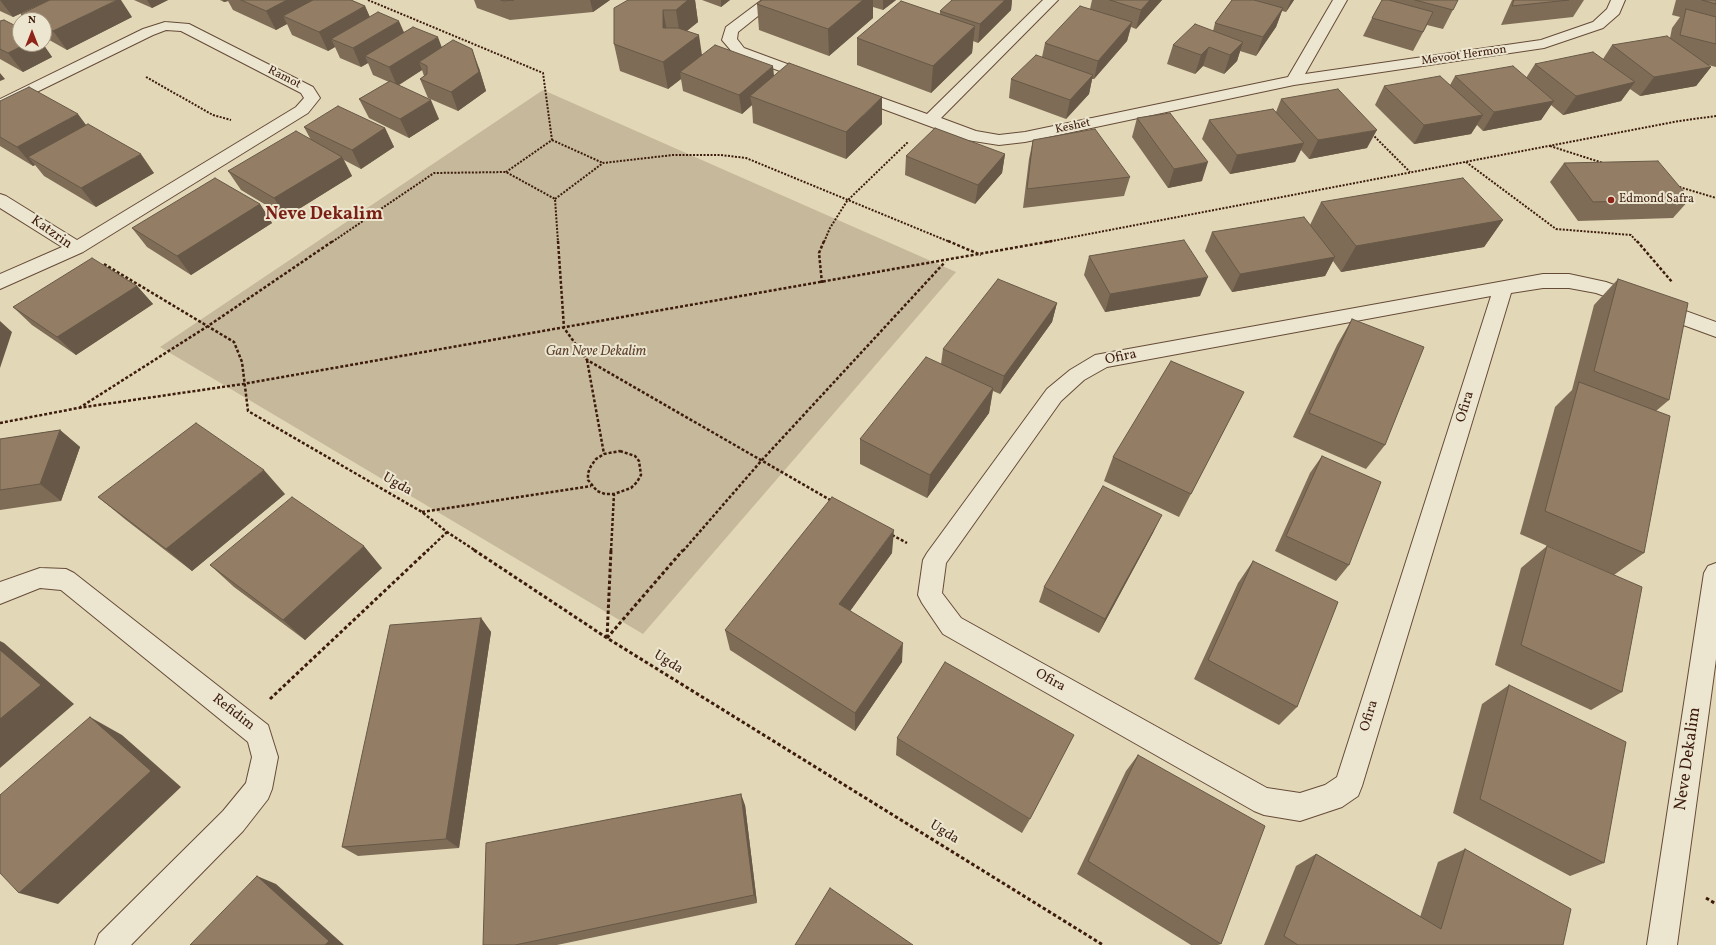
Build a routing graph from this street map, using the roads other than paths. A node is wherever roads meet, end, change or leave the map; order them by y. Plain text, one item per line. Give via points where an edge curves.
1 (771, 0) edge
2 (1340, 0) edge
3 (1618, 0) edge
4 (1043, 3) edge
5 (1294, 80) junction
6 (827, 83) edge
7 (842, 88) edge
8 (0, 105) edge
9 (930, 120) junction
10 (0, 200) edge
11 (77, 248) junction
12 (0, 282) edge
13 (1503, 287) junction
14 (1716, 330) edge
15 (1716, 576) edge
16 (0, 593) edge
17 (110, 945) edge
18 (1662, 945) edge

1 - 6 street via 731,30 729,40 739,51
2 - 5 street
3 - 5 street, Mevoot Hermon via 1614,11 1598,25 1544,44
4 - 9 street
5 - 9 street, Keshet via 1025,137 999,140 973,136
7 - 9 street, Keshet
8 - 11 street, Ramot via 165,26 184,26 306,90 312,98 302,110
10 - 11 street, Katzrin
11 - 12 street, Katzrin
13 - 13 street, Ofira via 1102,360 1077,375 1054,395 935,560 930,595 952,626 1264,801 1300,807 1332,797 1348,786
13 - 14 street, Ofira via 1543,281 1569,281 1599,287
15 - 18 street, Neve Dekalim
16 - 17 street, Refidim via 40,578 66,580 259,734 265,757 258,790 233,821

